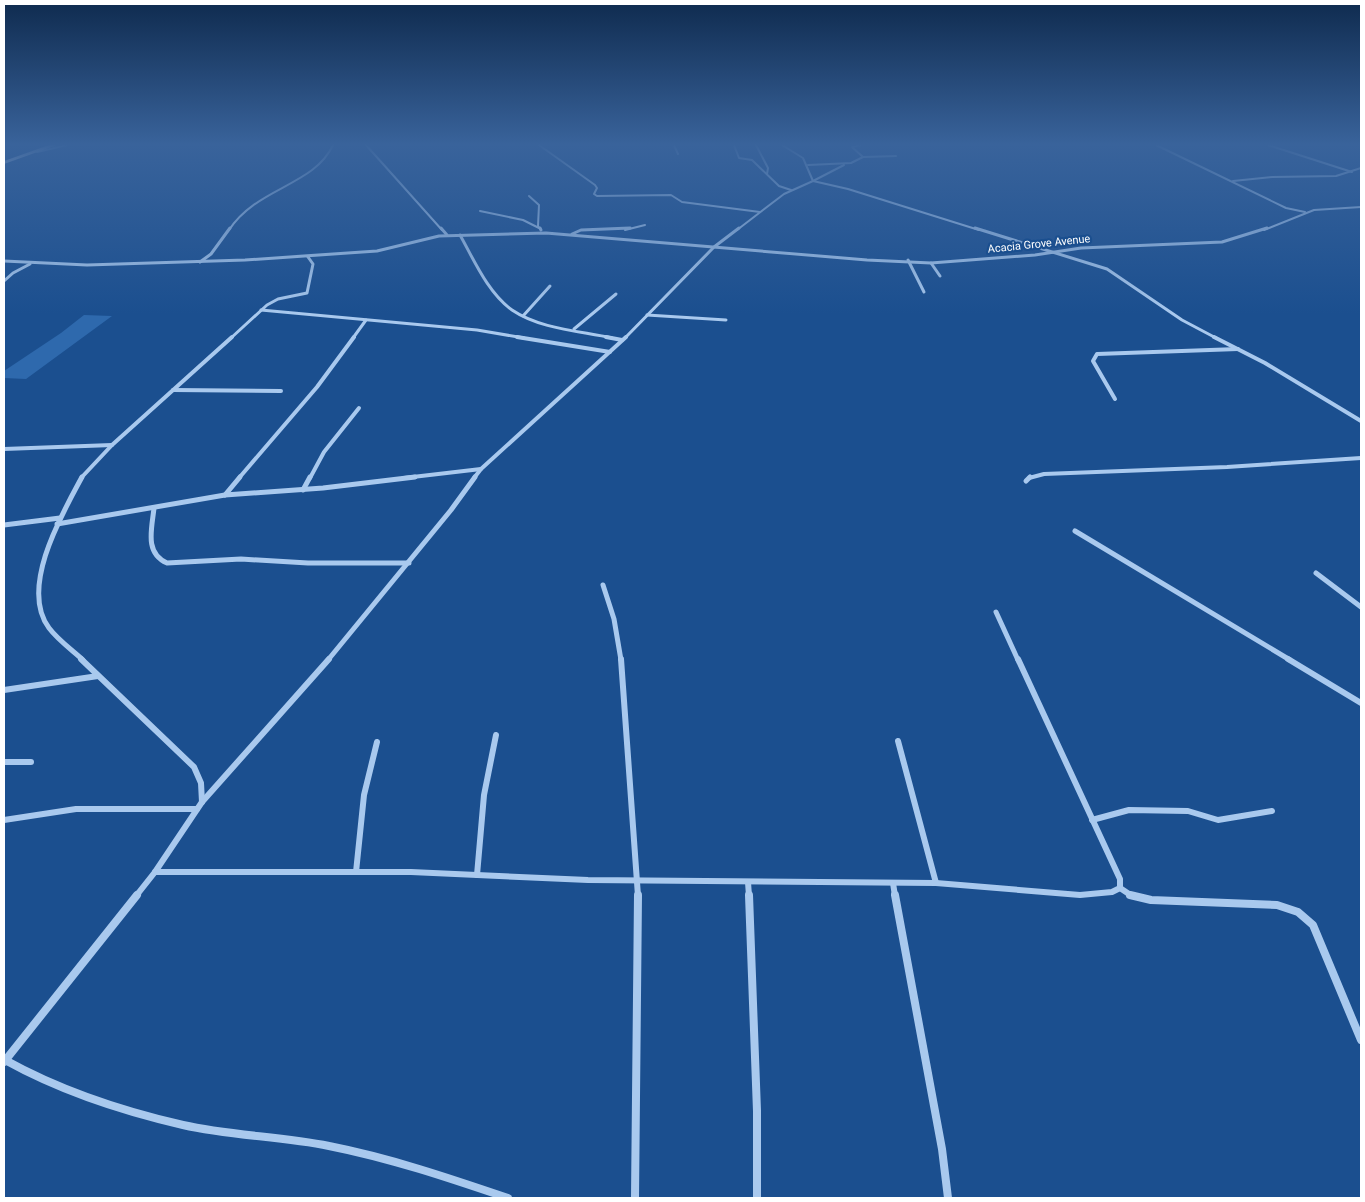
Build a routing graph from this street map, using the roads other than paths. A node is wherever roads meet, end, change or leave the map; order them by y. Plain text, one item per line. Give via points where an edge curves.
1 (257, 201) edge
2 (416, 201) edge
3 (535, 201) edge
4 (681, 201) edge
5 (776, 201) edge
6 (887, 201) edge
7 (1272, 201) edge
8 (1361, 207) edge
9 (480, 211) dead end
10 (761, 212) junction
11 (1308, 212) junction
12 (645, 225) dead end
13 (539, 228) junction
14 (546, 233) junction
15 (572, 234) junction
16 (447, 235) junction
17 (460, 235) junction
18 (714, 247) junction
19 (1048, 251) junction
20 (308, 257) junction
21 (908, 260) junction
22 (4, 261) edge
23 (199, 262) junction
24 (930, 262) junction
25 (31, 264) junction
26 (940, 276) dead end
27 (4, 282) edge
28 (550, 286) dead end
29 (924, 292) dead end
30 (616, 294) dead end
31 (261, 310) junction
32 (647, 315) junction
33 (523, 316) junction
34 (366, 320) junction
35 (726, 320) dead end
36 (574, 329) junction
37 (622, 340) junction
38 (1239, 349) junction
39 (610, 352) junction
40 (173, 390) junction
41 (281, 391) dead end
42 (1115, 399) dead end
43 (359, 408) dead end
44 (1361, 421) edge
45 (112, 445) junction
46 (4, 449) edge
47 (1361, 458) edge
48 (481, 469) junction
49 (1026, 481) dead end
50 (303, 490) junction
51 (225, 495) junction
52 (154, 508) junction
53 (60, 518) junction
54 (57, 524) junction
55 (4, 525) edge
56 (1075, 531) dead end
57 (409, 563) junction
58 (1316, 573) dead end
59 (603, 585) dead end
60 (1361, 607) edge
61 (996, 612) dead end
62 (98, 676) junction
63 (4, 690) edge
64 (1361, 703) edge
65 (496, 735) dead end
66 (898, 740) dead end
67 (377, 742) dead end
68 (4, 762) edge
69 (31, 762) dead end
70 (202, 802) junction
71 (197, 809) junction
72 (1272, 811) dead end
73 (4, 820) edge
74 (1092, 820) junction
75 (155, 872) junction
76 (356, 872) junction
77 (477, 875) junction
78 (638, 880) junction
79 (748, 882) junction
80 (893, 883) junction
81 (936, 883) junction
82 (1120, 888) junction
83 (1361, 1040) edge
84 (4, 1061) edge
85 (508, 1198) edge
86 (635, 1198) edge
87 (757, 1198) edge
88 (948, 1198) edge

1 - 23 street via 238,216 222,241
2 - 16 street
3 - 13 street via 539,204
4 - 10 street
5 - 10 street
6 - 19 street
7 - 11 street
8 - 11 street, Acacia Grove Avenue
9 - 13 street via 522,220
10 - 18 street
11 - 19 street, Acacia Grove Avenue via 1259,232 1221,242
12 - 15 street via 623,230 581,230
13 - 14 street
14 - 15 street
14 - 17 street
15 - 18 street, Acacia Grove Avenue
16 - 17 street
16 - 20 street via 427,237 377,251
17 - 33 street via 499,297
18 - 21 street, Acacia Grove Avenue via 867,260
18 - 32 street
19 - 24 street, Acacia Grove Avenue via 1035,255
19 - 38 street via 1107,269 1182,320
20 - 23 street
20 - 31 street via 313,267 306,293 274,300
21 - 24 street, Acacia Grove Avenue
21 - 29 street
22 - 25 street
23 - 25 street
24 - 26 street
25 - 27 street
28 - 33 street
30 - 36 street
31 - 34 street
31 - 40 street
32 - 35 street
32 - 37 street
33 - 36 street
34 - 39 street via 477,330
34 - 51 street via 317,387
36 - 37 street
37 - 39 street
38 - 42 street via 1097,354 1094,361
38 - 44 street
39 - 48 street
40 - 41 street
40 - 45 street
43 - 50 street via 324,452
45 - 46 street
45 - 53 street via 82,477
47 - 49 street via 1044,474
48 - 50 street
48 - 57 street
50 - 51 street
51 - 52 street
52 - 54 street
52 - 57 street via 151,548 153,556 167,562 241,559
53 - 54 street
53 - 55 street
54 - 62 street via 42,571 39,608 49,628
56 - 64 street
57 - 70 street via 313,679
58 - 60 street
59 - 78 street via 620,648
61 - 74 street
62 - 63 street
62 - 70 street via 194,766 201,783
65 - 77 street via 484,795
66 - 81 street
67 - 76 street via 364,795
68 - 69 street
70 - 71 street
71 - 73 street via 71,808
71 - 75 street
72 - 74 street via 1218,820 1188,811 1129,810
74 - 82 street via 1120,879
75 - 76 street
75 - 84 street
76 - 77 street
77 - 78 street
78 - 79 street
78 - 86 street
79 - 80 street
79 - 87 street
80 - 81 street
80 - 88 street via 942,1148
81 - 82 street via 1080,895 1112,892
82 - 83 street via 1133,897 1151,900 1277,905 1298,912 1312,925
84 - 85 street via 38,1078 184,1125 329,1146 421,1169

